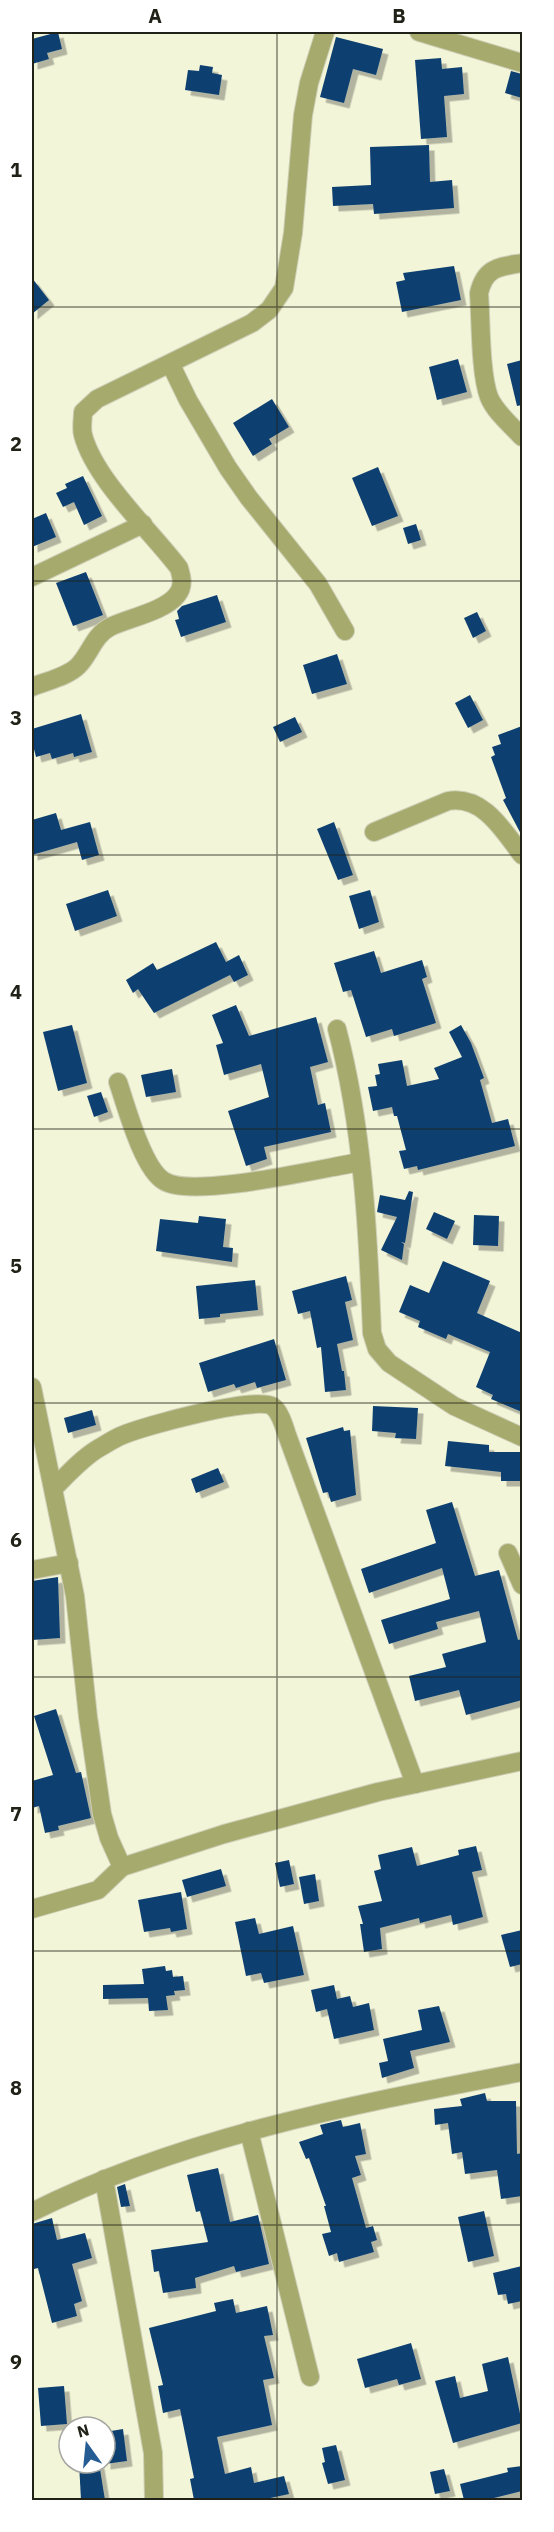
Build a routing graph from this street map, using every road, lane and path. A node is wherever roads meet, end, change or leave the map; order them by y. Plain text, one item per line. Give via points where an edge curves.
1 (325, 32) edge
2 (419, 32) edge
3 (522, 63) edge
4 (522, 263) edge
5 (171, 365) junction
6 (522, 437) edge
7 (143, 524) junction
8 (32, 576) edge
9 (345, 631) dead end
10 (32, 687) edge
11 (374, 832) dead end
12 (522, 855) edge
13 (337, 1029) dead end
14 (118, 1082) dead end
15 (360, 1162) junction
16 (32, 1387) edge
17 (522, 1437) edge
18 (54, 1488) junction
19 (508, 1553) dead end
20 (69, 1563) junction
21 (32, 1570) edge
22 (522, 1585) edge
23 (522, 1761) edge
24 (415, 1784) junction
25 (122, 1867) junction
26 (32, 1909) edge
27 (522, 2072) edge
28 (249, 2132) junction
29 (104, 2179) junction
30 (32, 2212) edge
31 (310, 2377) dead end
32 (154, 2500) edge

1 - 5 street via 303,115 284,288 269,310 252,323
2 - 3 street
4 - 6 street via 490,271 482,279 479,293 490,398
5 - 7 street via 97,399 83,412 82,434 90,453
5 - 9 street via 228,468 318,584
7 - 8 street
7 - 10 street via 179,568 183,581 179,592 171,601 109,628 97,637 72,672
11 - 12 street via 460,799 484,810
13 - 15 street via 349,1076
14 - 15 street via 138,1139 153,1170 165,1182 186,1187 214,1186
15 - 17 street via 372,1333 377,1349 389,1363 454,1406
16 - 18 street
18 - 20 street
18 - 24 street via 96,1450 123,1435 190,1415 261,1404 272,1406 287,1435
19 - 22 street
20 - 21 street
20 - 25 street via 102,1814
23 - 24 street
24 - 25 street via 224,1834
25 - 26 street via 98,1890
27 - 28 street via 375,2100
28 - 29 street
28 - 31 street
29 - 30 street
29 - 32 street via 153,2453

